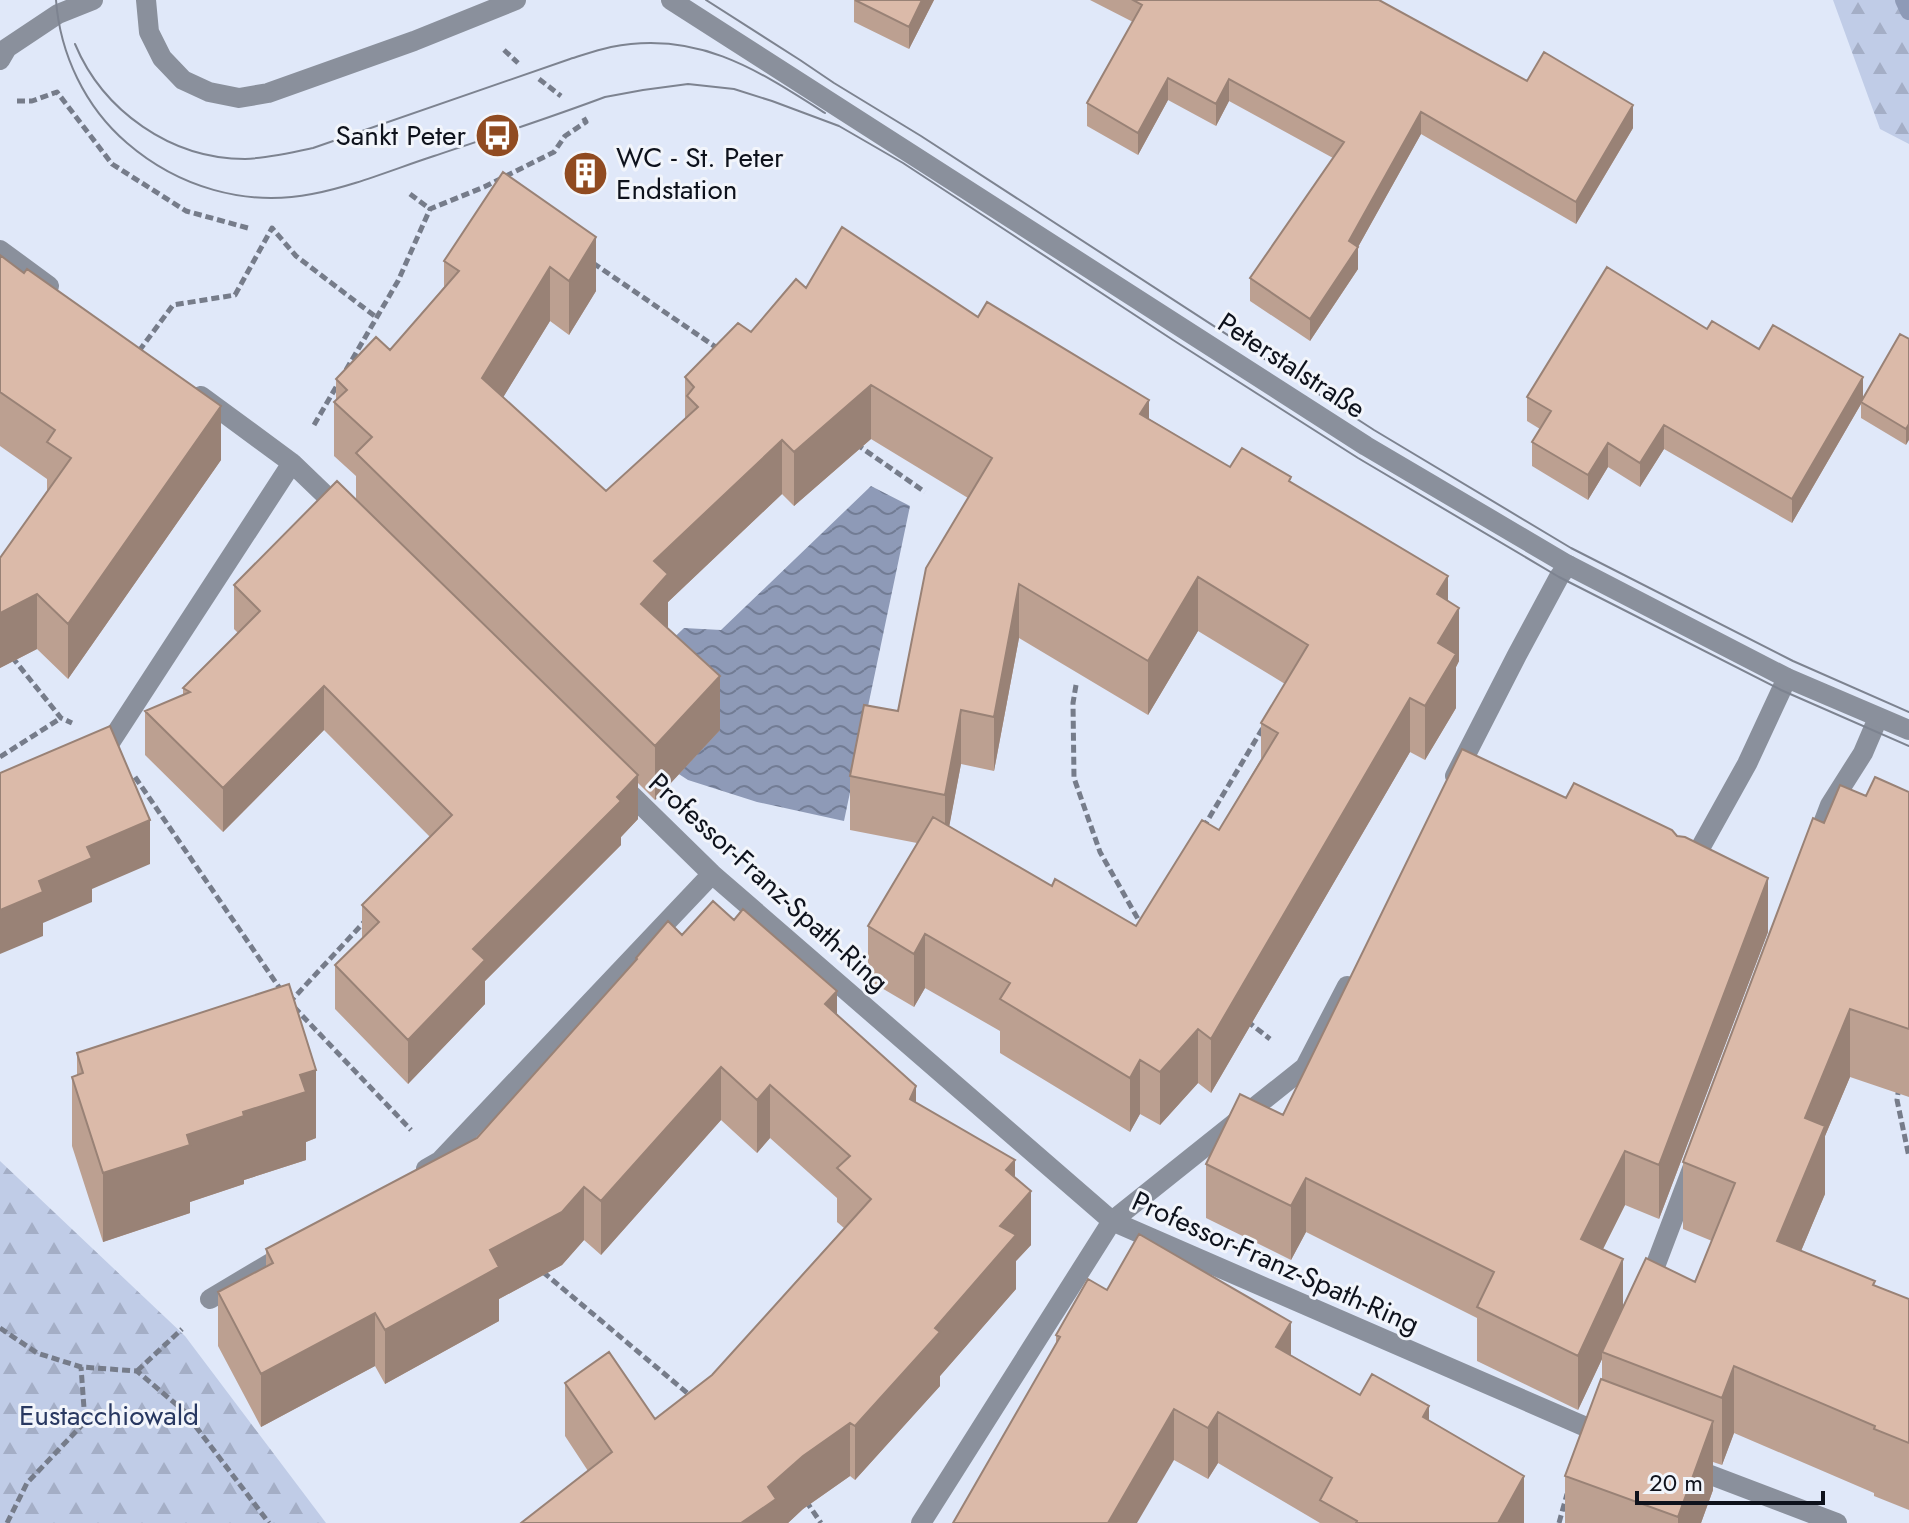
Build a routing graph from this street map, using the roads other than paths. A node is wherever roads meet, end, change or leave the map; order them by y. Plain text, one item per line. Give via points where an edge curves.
1 (93, 0) edge
2 (146, 0) edge
3 (516, 0) edge
4 (671, 0) edge
5 (0, 60) edge
6 (0, 250) edge
7 (63, 296) edge
8 (139, 351) edge
9 (292, 463) junction
10 (360, 530) edge
11 (1568, 565) junction
12 (1787, 678) junction
13 (1878, 718) junction
14 (1909, 730) edge
15 (111, 741) edge
16 (610, 774) edge
17 (1444, 797) edge
18 (1807, 865) edge
19 (712, 874) junction
20 (1683, 879) edge
21 (1356, 968) edge
22 (1696, 1157) edge
23 (413, 1177) edge
24 (1112, 1221) junction
25 (305, 1242) edge
26 (210, 1299) dead end
27 (1641, 1302) edge
28 (1629, 1444) edge
29 (1673, 1461) edge
30 (921, 1523) edge
31 (1837, 1523) edge

1 - 5 street via 58,14 7,48
2 - 3 street via 149,32 162,58 183,80 239,98 268,93
4 - 11 street, Peterstalstraße via 1366,446
6 - 7 street
8 - 9 street
9 - 10 street
9 - 15 street
11 - 12 street, Peterstalstraße
11 - 17 street
12 - 13 street, Peterstalstraße
12 - 20 street
13 - 14 street, Peterstalstraße
13 - 18 street via 1830,805
16 - 19 street, Professor-Franz-Spath-Ring
19 - 23 street via 440,1161
19 - 24 street, Professor-Franz-Spath-Ring
21 - 24 street via 1305,1067
22 - 27 street
24 - 28 street, Professor-Franz-Spath-Ring via 1587,1420
24 - 30 street
25 - 26 street
29 - 31 street

